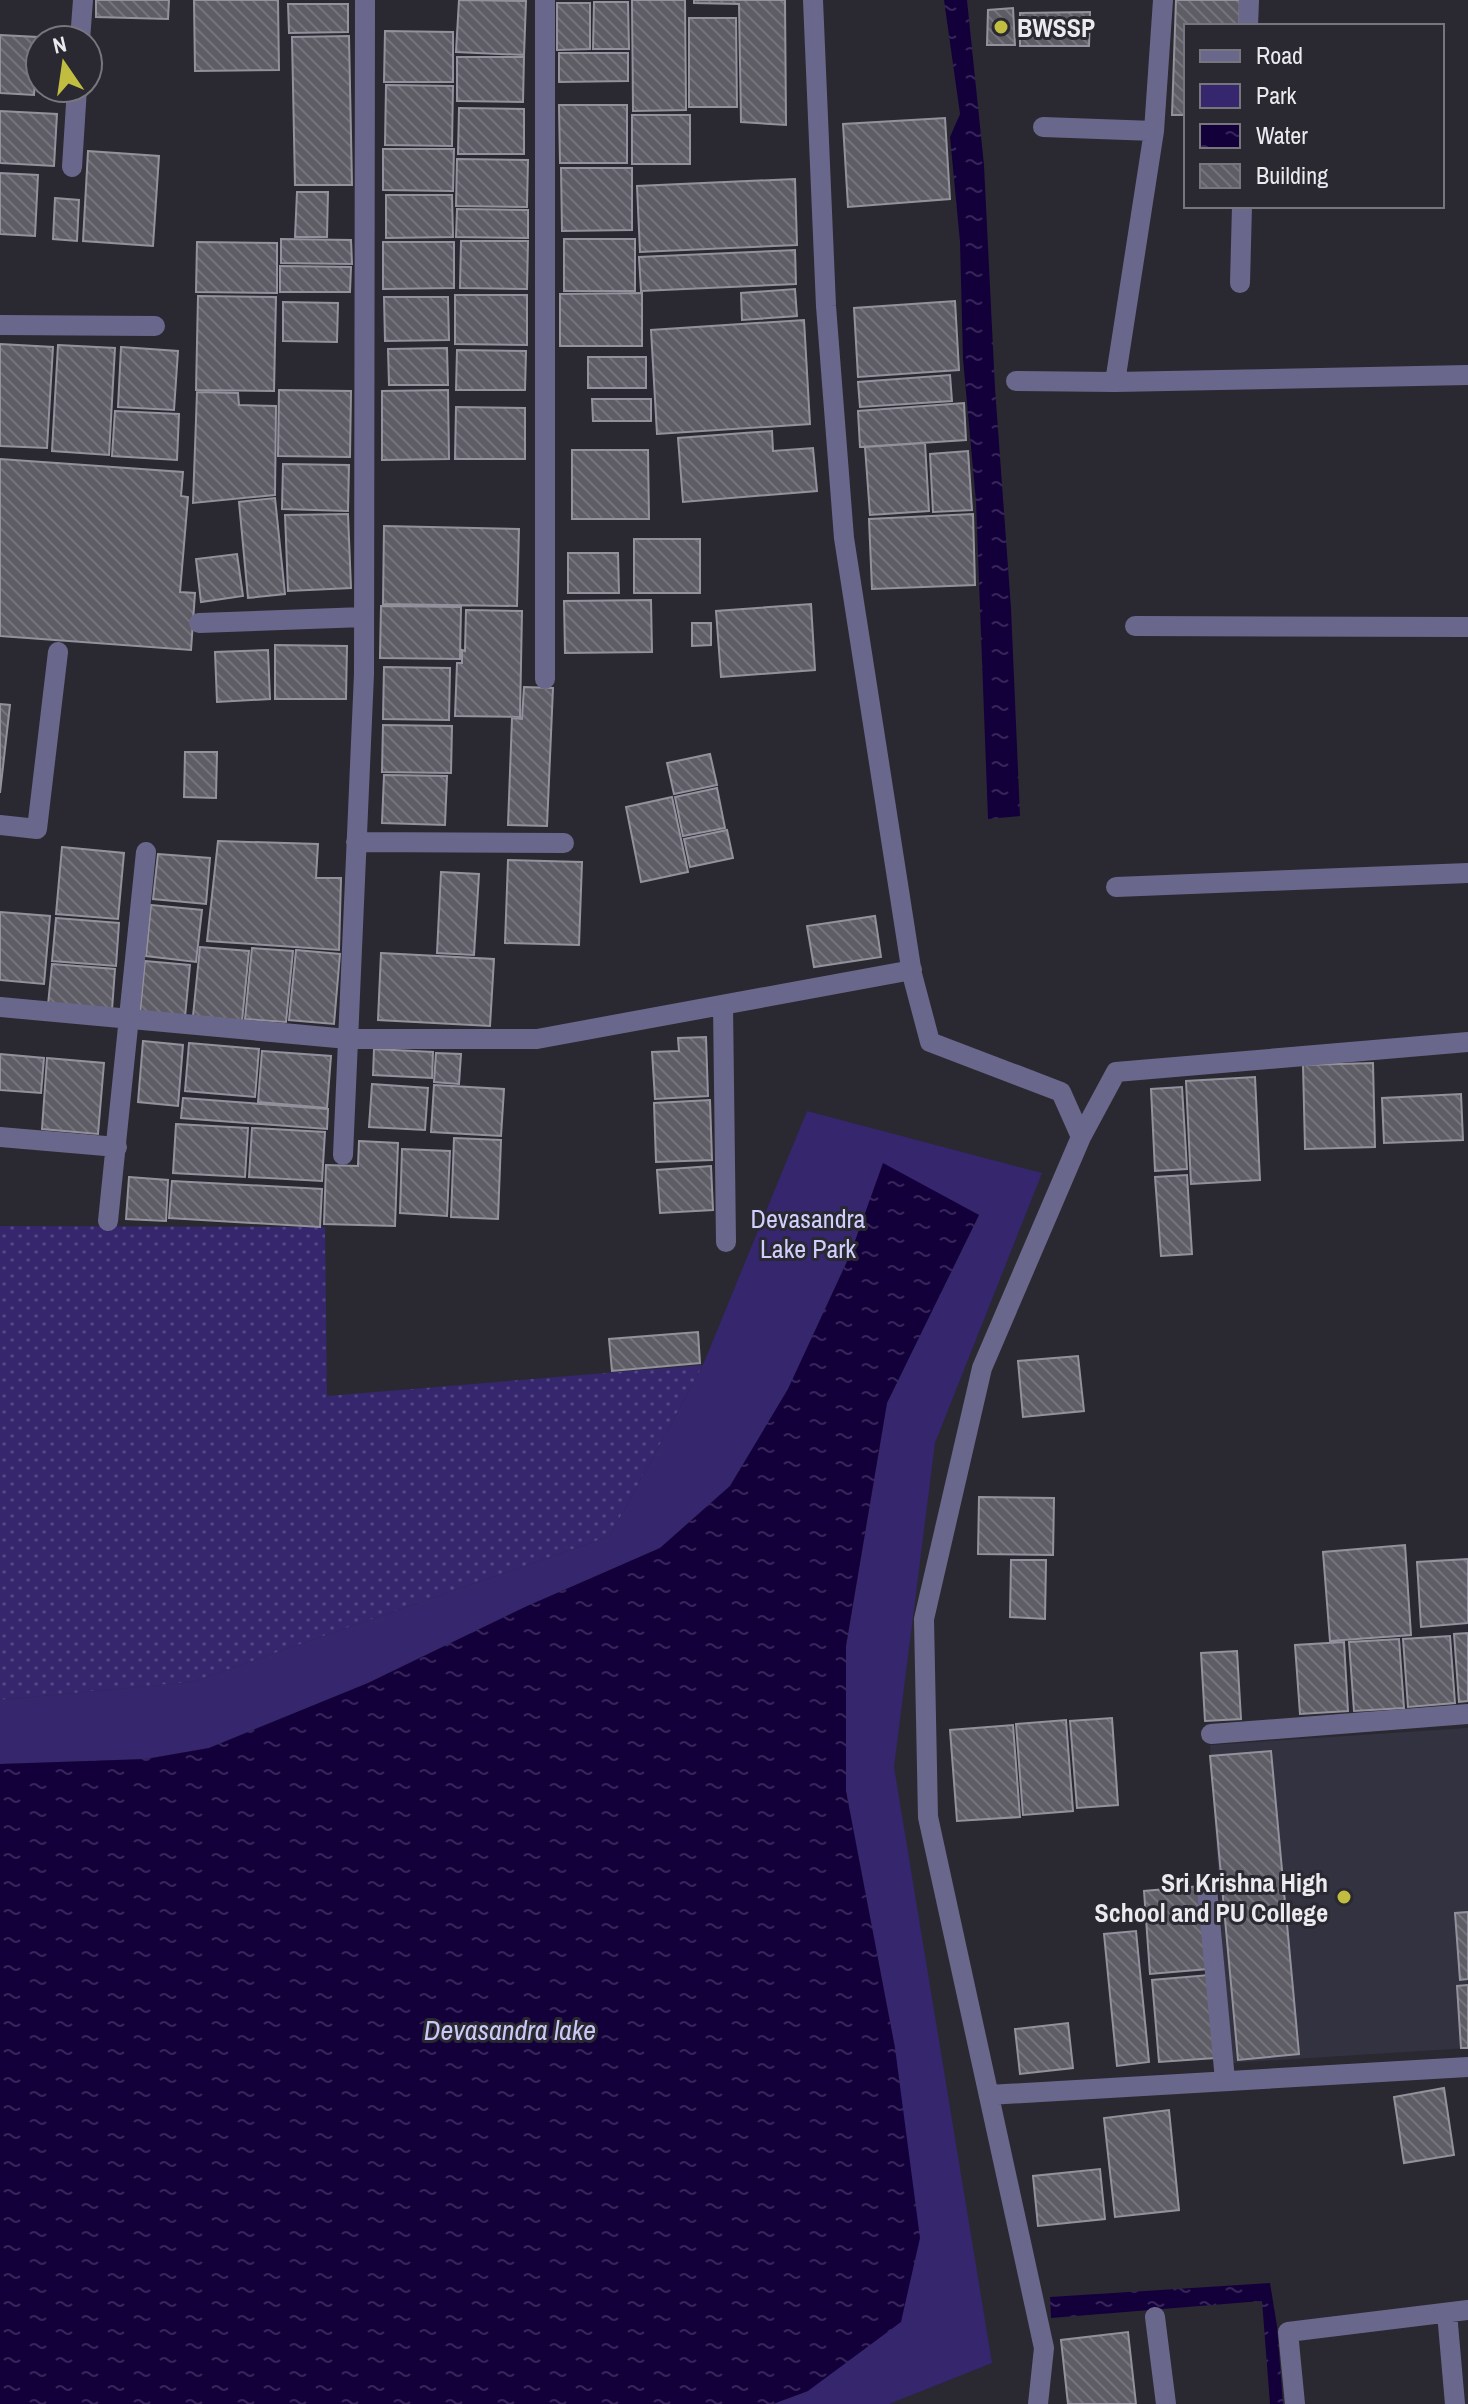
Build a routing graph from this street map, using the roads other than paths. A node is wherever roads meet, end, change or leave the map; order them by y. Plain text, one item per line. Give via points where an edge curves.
1 (83, 0) edge
2 (365, 0) edge
3 (545, 0) edge
4 (813, 0) edge
5 (1163, 0) edge
6 (1249, 0) edge
7 (81, 24) edge
8 (1248, 24) edge
9 (76, 104) edge
10 (1043, 127) dead end
11 (1154, 131) junction
12 (72, 167) dead end
13 (1242, 208) edge
14 (1240, 283) dead end
15 (0, 325) edge
16 (155, 326) dead end
17 (1468, 375) edge
18 (1016, 381) dead end
19 (1115, 382) junction
20 (364, 617) junction
21 (199, 623) dead end
22 (1135, 626) dead end
23 (1468, 627) edge
24 (58, 652) dead end
25 (545, 679) dead end
26 (0, 825) edge
27 (356, 842) junction
28 (564, 843) dead end
29 (146, 852) dead end
30 (1468, 873) edge
31 (1116, 887) dead end
32 (912, 970) junction
33 (723, 1005) junction
34 (0, 1007) edge
35 (129, 1017) junction
36 (348, 1039) junction
37 (1468, 1042) edge
38 (0, 1137) edge
39 (1081, 1137) junction
40 (117, 1147) junction
41 (343, 1155) dead end
42 (108, 1221) dead end
43 (726, 1242) dead end
44 (1468, 1714) edge
45 (1211, 1734) dead end
46 (1207, 1888) dead end
47 (1468, 2067) edge
48 (1225, 2080) junction
49 (989, 2095) junction
50 (1458, 2312) edge
51 (1155, 2317) dead end
52 (1038, 2404) edge
53 (1166, 2404) edge
54 (1295, 2404) edge
55 (1455, 2404) edge

1 - 7 street
2 - 20 street
3 - 25 street
4 - 32 street via 826,306 844,538
5 - 11 street
6 - 8 street
9 - 12 street
10 - 11 street
11 - 19 street
13 - 14 street
15 - 16 street
17 - 19 street
18 - 19 street
20 - 21 street
20 - 27 street
22 - 23 street
24 - 26 street via 37,829
27 - 28 street
27 - 36 street
29 - 35 street
30 - 31 street
32 - 33 street
32 - 39 street via 930,1042 1061,1092
33 - 36 street via 537,1039
33 - 43 street
34 - 35 street
35 - 36 street
35 - 40 street
36 - 41 street
37 - 39 street via 1116,1072
38 - 40 street
39 - 49 street via 982,1368 924,1619 928,1817
40 - 42 street
44 - 45 street
46 - 48 street
47 - 48 street
48 - 49 street
49 - 52 street via 1044,2348
50 - 54 street via 1288,2332
50 - 55 street
51 - 53 street

